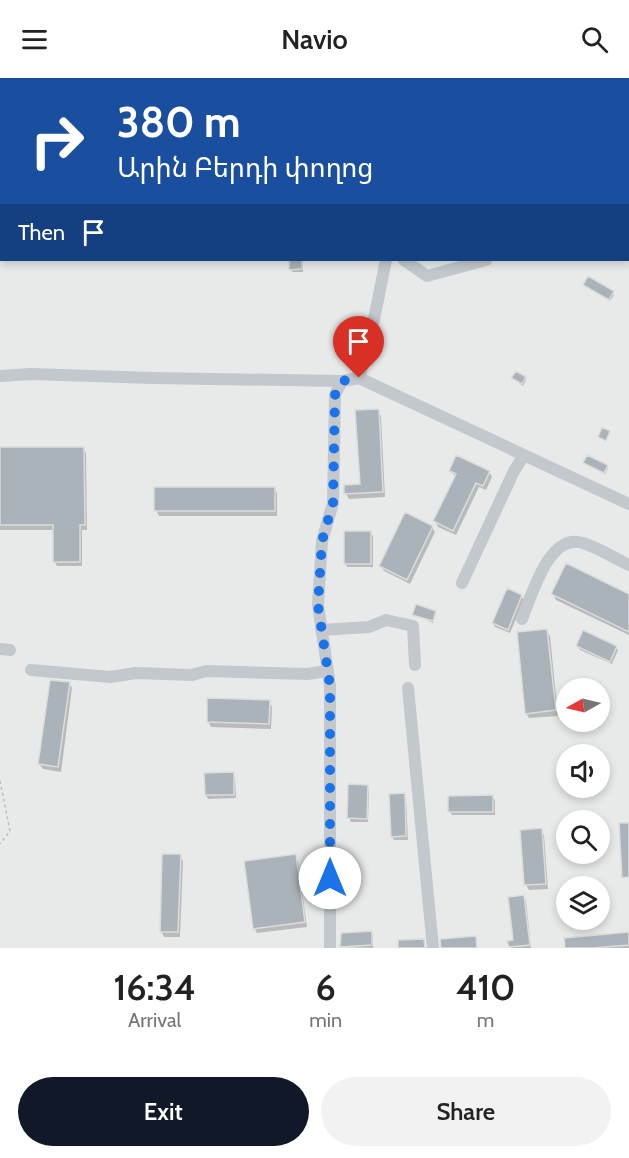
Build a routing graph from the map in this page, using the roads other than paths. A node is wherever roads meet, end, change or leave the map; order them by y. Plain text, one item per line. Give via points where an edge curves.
1 (386, 261) edge
2 (405, 261) edge
3 (482, 261) edge
4 (0, 376) edge
5 (359, 378) junction
6 (342, 381) junction
7 (524, 455) junction
8 (629, 504) edge
9 (629, 565) edge
10 (462, 583) dead end
11 (522, 619) dead end
12 (321, 630) junction
13 (415, 665) dead end
14 (31, 670) dead end
15 (327, 671) junction
16 (408, 688) dead end
17 (330, 948) edge
18 (433, 948) edge

1 - 5 street
2 - 3 street via 427,276
4 - 6 street
5 - 6 street
5 - 7 street
6 - 12 street via 335,395 333,503 322,541 319,576
7 - 8 street
7 - 10 street
9 - 11 street via 583,543 572,541 558,547 548,560
12 - 13 street via 369,627 386,620 413,626
12 - 15 street
14 - 15 street via 110,676
15 - 17 street
16 - 18 street

